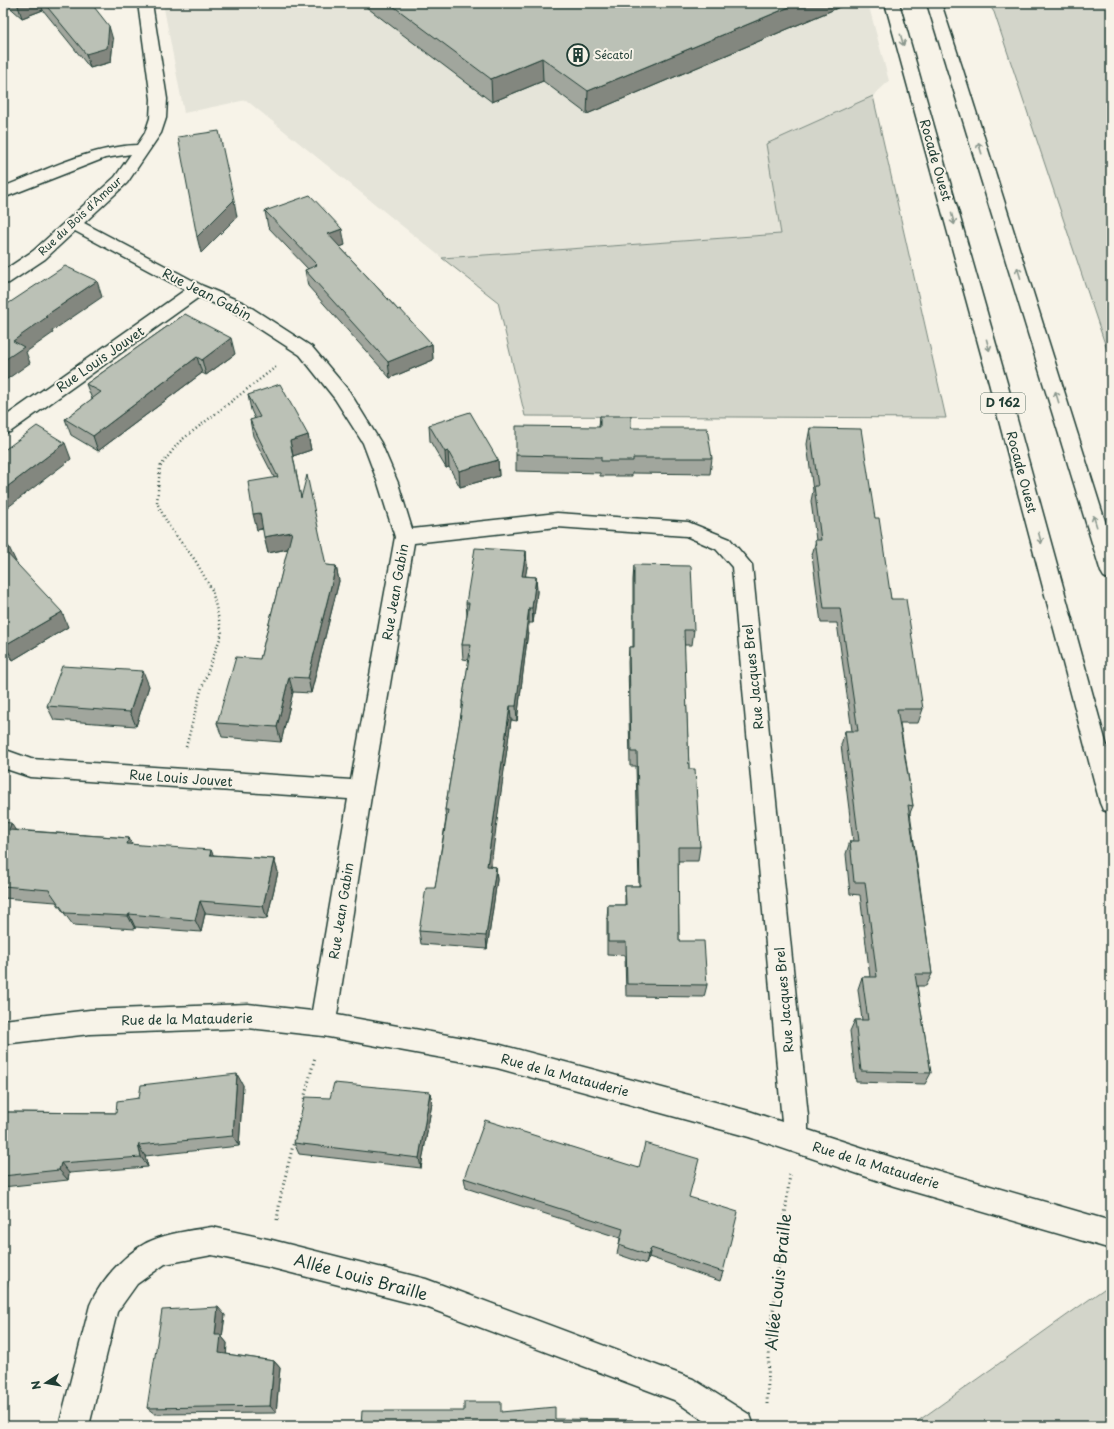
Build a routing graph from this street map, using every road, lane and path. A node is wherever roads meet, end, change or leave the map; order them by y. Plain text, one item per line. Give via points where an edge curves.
1 (145, 3) edge
2 (892, 3) edge
3 (934, 3) edge
4 (142, 149) junction
5 (3, 193) edge
6 (74, 224) junction
7 (3, 279) edge
8 (197, 290) junction
9 (306, 351) junction
10 (3, 427) edge
11 (405, 537) junction
12 (1111, 572) edge
13 (3, 758) edge
14 (178, 778) junction
15 (361, 790) junction
16 (1111, 803) edge
17 (323, 1024) junction
18 (3, 1032) edge
19 (304, 1101) edge
20 (302, 1109) edge
21 (795, 1139) junction
22 (1111, 1235) edge
23 (272, 1254) junction
24 (767, 1411) dead end
25 (74, 1426) edge
26 (739, 1426) edge

1 - 4 street, Rue du Bois d'Amour via 160,99 153,133
2 -> 16 street, Rocade Ouest / D 162
12 -> 3 street
4 - 5 street via 101,154
4 - 6 street, Rue du Bois d'Amour via 121,180
6 - 7 street, Rue du Bois d'Amour via 38,255
6 - 8 street, Rue Jean Gabin
8 - 9 street, Rue Jean Gabin via 238,308
8 - 10 street, Rue Louis Jouvet
9 - 11 street, Rue Jean Gabin via 342,396 372,443
9 - 14 path via 279,365 179,442 160,467 157,503 170,528 195,560 212,590 222,633 201,690
11 - 15 street, Rue Jean Gabin
11 - 21 street, Rue Jacques Brel via 557,520 688,529 723,544 742,565 795,1116
13 - 14 street, Rue Louis Jouvet via 30,768
14 - 15 street, Rue Louis Jouvet
15 - 17 street, Rue Jean Gabin
17 - 18 street, Rue de la Matauderie via 248,1016 90,1022
17 - 19 path
17 - 21 street, Rue de la Matauderie via 497,1056 749,1124
20 - 23 path via 281,1194
21 - 22 street, Rue de la Matauderie via 894,1172
21 - 24 path, Allée Louis Braille via 770,1336
23 - 25 street, Allée Louis Braille via 212,1241 159,1251 127,1274 104,1305
23 - 26 street, Allée Louis Braille via 441,1298 683,1389

